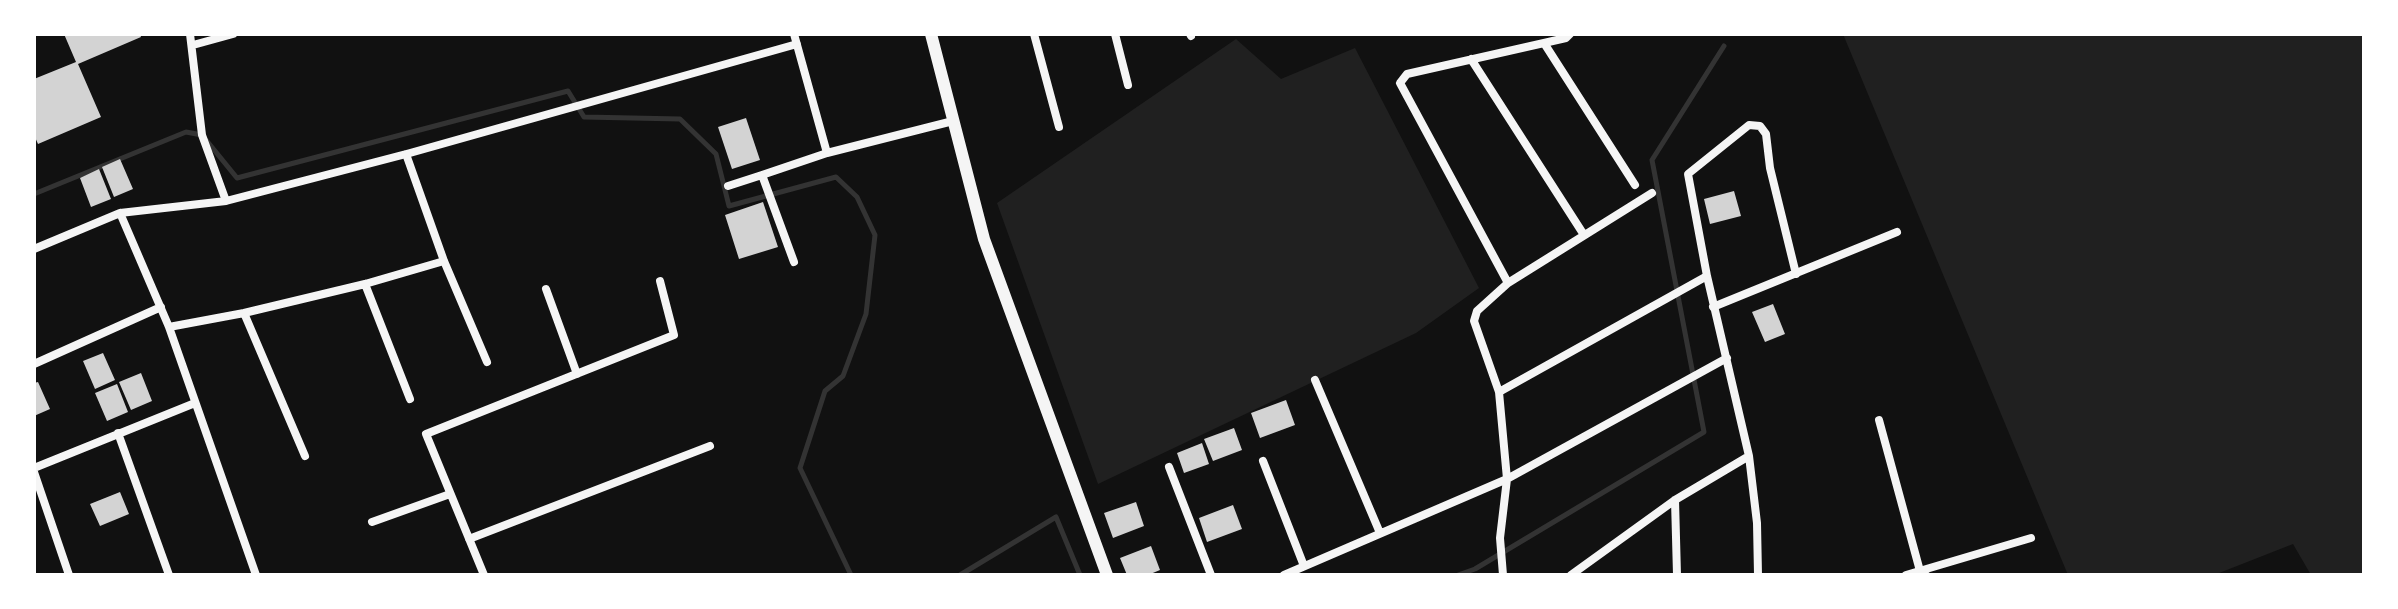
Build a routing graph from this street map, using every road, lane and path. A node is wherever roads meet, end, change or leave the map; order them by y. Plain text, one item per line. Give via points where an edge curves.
1 (190, 34) edge
2 (233, 34) edge
3 (794, 34) edge
4 (931, 34) edge
5 (1034, 34) edge
6 (1115, 34) edge
7 (1570, 34) edge
8 (1544, 43) junction
9 (797, 44) junction
10 (193, 45) junction
11 (1471, 59) junction
12 (1128, 85) dead end
13 (953, 121) junction
14 (1059, 127) dead end
15 (827, 153) junction
16 (406, 154) junction
17 (763, 180) junction
18 (1635, 185) dead end
19 (728, 186) dead end
20 (1652, 193) dead end
21 (226, 201) junction
22 (120, 213) junction
23 (1897, 232) dead end
24 (1584, 235) junction
25 (34, 249) edge
26 (444, 261) junction
27 (794, 262) dead end
28 (1796, 274) junction
29 (1707, 276) junction
30 (660, 281) dead end
31 (1508, 283) junction
32 (365, 284) junction
33 (546, 289) dead end
34 (161, 307) junction
35 (1713, 307) junction
36 (244, 313) junction
37 (169, 327) junction
38 (1727, 358) junction
39 (487, 362) dead end
40 (34, 364) edge
41 (577, 374) junction
42 (1315, 380) dead end
43 (1499, 392) junction
44 (410, 399) dead end
45 (195, 403) junction
46 (1879, 420) dead end
47 (118, 433) junction
48 (710, 446) dead end
49 (305, 456) dead end
50 (1749, 456) junction
51 (1263, 461) dead end
52 (1169, 467) dead end
53 (34, 470) edge
54 (1507, 479) junction
55 (450, 494) junction
56 (1675, 500) junction
57 (372, 522) dead end
58 (1380, 533) junction
59 (2031, 538) dead end
60 (469, 539) junction
61 (1304, 566) junction
62 (1581, 571) edge
63 (1923, 573) edge
64 (69, 575) edge
65 (169, 575) edge
66 (256, 575) edge
67 (484, 575) edge
68 (1107, 575) edge
69 (1211, 575) edge
70 (1284, 575) edge
71 (1503, 575) edge
72 (1571, 575) edge
73 (1677, 575) edge
74 (1758, 575) edge
75 (1906, 575) edge

1 - 10 street
2 - 10 street
3 - 9 street
4 - 13 main road
5 - 14 street
6 - 12 street
7 - 8 street
8 - 11 street
8 - 18 street
9 - 15 street
9 - 16 street
10 - 21 street via 202,135
11 - 24 street
11 - 31 street via 1407,74 1400,83
13 - 15 street
13 - 68 main road via 984,239
15 - 17 street
16 - 21 street
16 - 26 street
17 - 19 street
17 - 27 street
20 - 24 street
21 - 22 street
22 - 25 street
22 - 34 street
23 - 28 street
24 - 31 street
26 - 32 street
26 - 39 street
28 - 29 street via 1766,134 1760,126 1749,125 1688,174
28 - 35 street
29 - 35 street
29 - 43 street
30 - 41 street via 674,335
31 - 43 street via 1474,321
32 - 36 street
32 - 44 street
33 - 41 street
34 - 37 street
34 - 40 street
35 - 38 street
36 - 37 street
36 - 49 street
37 - 45 street
38 - 50 street
38 - 54 street
41 - 55 street via 426,434
42 - 58 street
43 - 54 street
45 - 47 street
45 - 66 street
46 - 63 street
47 - 53 street
47 - 65 street
48 - 60 street
50 - 56 street
50 - 74 street
51 - 61 street
52 - 69 street
53 - 64 street
54 - 58 street
54 - 71 street via 1500,538
55 - 57 street
55 - 60 street
56 - 62 street
56 - 73 street
58 - 61 street
59 - 63 street
60 - 67 street
61 - 70 street
62 - 72 street
63 - 75 street

